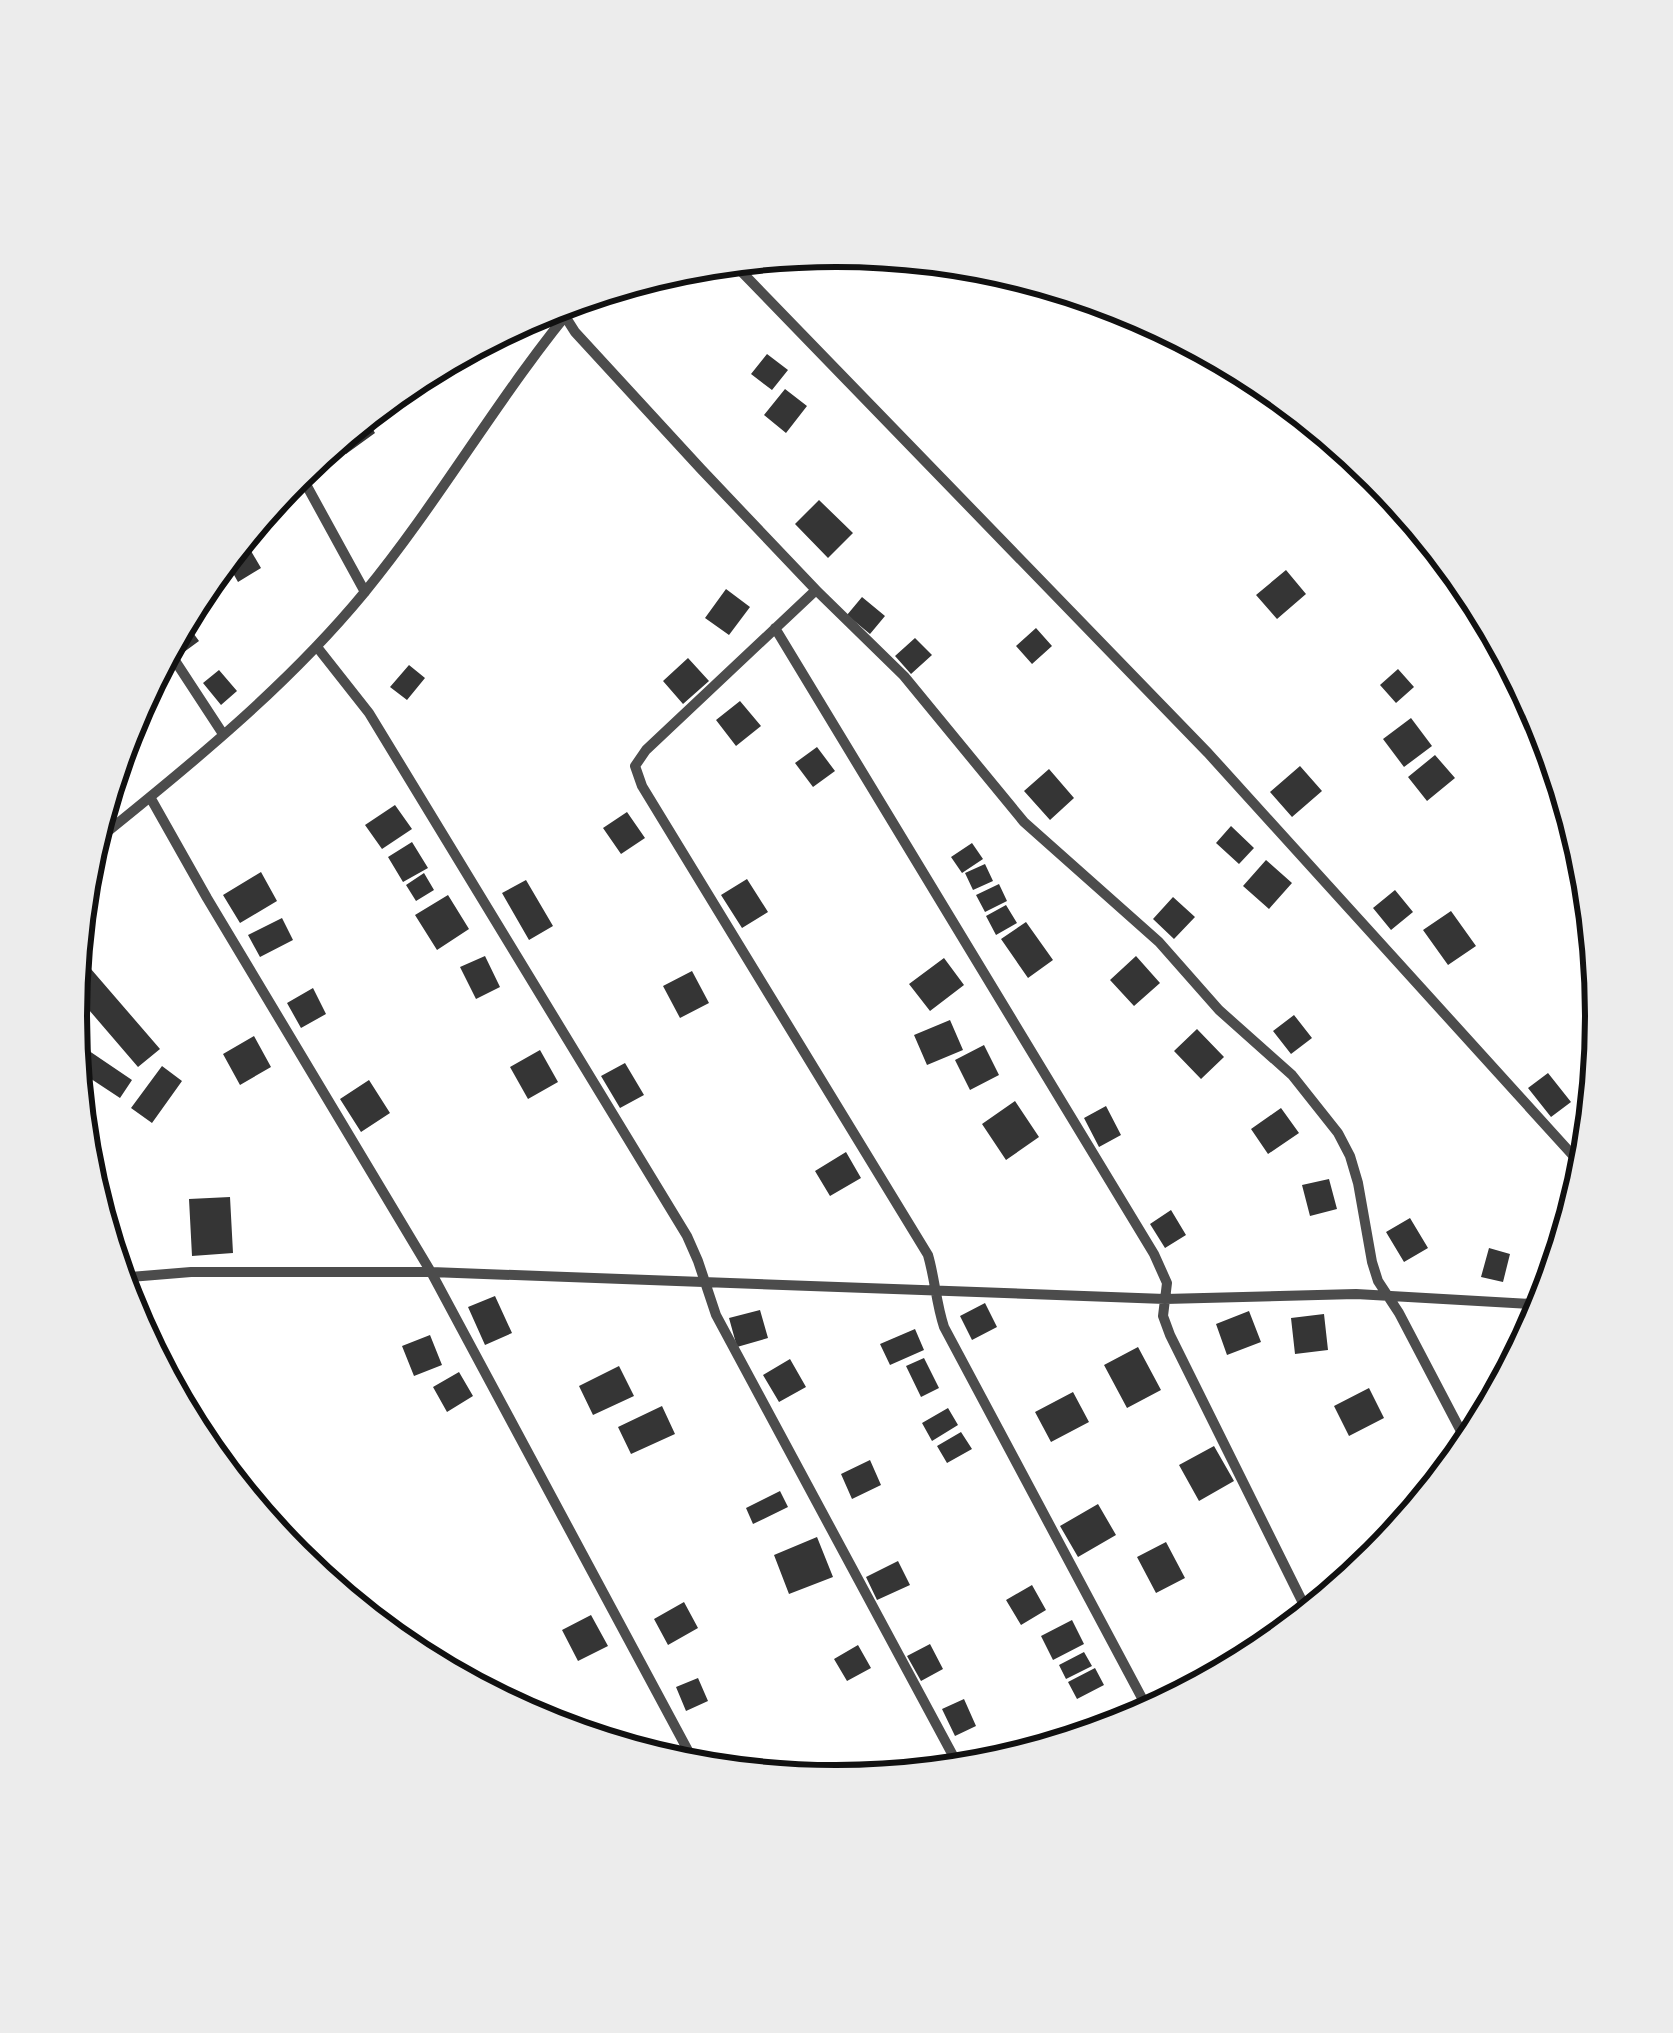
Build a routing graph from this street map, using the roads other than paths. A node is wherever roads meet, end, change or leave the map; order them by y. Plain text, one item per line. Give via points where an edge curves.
1 (743, 273) edge
2 (566, 318) edge
3 (561, 320) edge
4 (307, 487) edge
5 (816, 590) junction
6 (365, 592) junction
7 (775, 628) junction
8 (317, 647) junction
9 (176, 662) edge
10 (223, 734) junction
11 (150, 796) junction
12 (112, 828) edge
13 (1573, 1156) edge
14 (431, 1272) junction
15 (134, 1277) edge
16 (703, 1280) junction
17 (934, 1290) junction
18 (1388, 1297) junction
19 (1165, 1299) junction
20 (1529, 1304) edge
21 (1461, 1431) edge
22 (1303, 1603) edge
23 (1142, 1700) edge
24 (689, 1752) edge
25 (954, 1757) edge

1 - 13 street via 1208,753
2 - 5 street
3 - 6 street
4 - 6 street
5 - 7 street
5 - 18 street via 935,710 1024,822 1159,941 1219,1010 1292,1075 1350,1156 1372,1262
6 - 8 street
7 - 17 street via 635,766 928,1255
7 - 19 street via 1154,1254
8 - 10 street
8 - 16 street via 382,733 687,1236
9 - 10 street
10 - 11 street
11 - 12 street
11 - 14 street
14 - 15 street
14 - 16 street
14 - 24 street
16 - 17 street
16 - 25 street
17 - 19 street
17 - 23 street via 944,1328
18 - 19 street
18 - 20 street
18 - 21 street
19 - 22 street via 1169,1335

